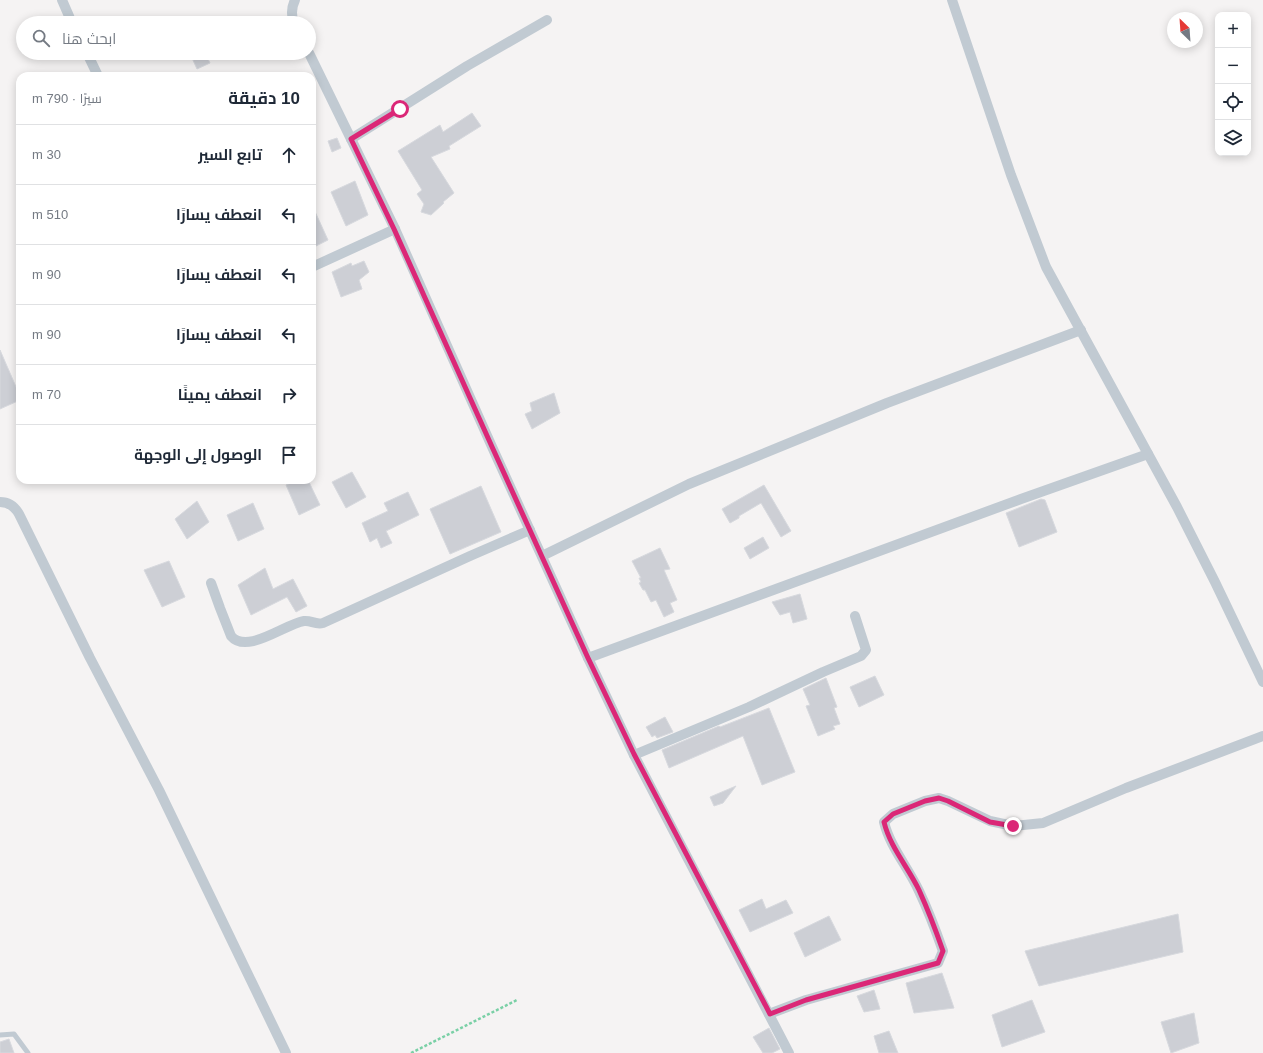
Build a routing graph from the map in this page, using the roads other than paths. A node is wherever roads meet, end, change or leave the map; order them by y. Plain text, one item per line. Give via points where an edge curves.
1 (62, 0) edge
2 (295, 0) edge
3 (952, 0) edge
4 (69, 16) edge
5 (292, 16) edge
6 (547, 20) dead end
7 (90, 60) edge
8 (312, 60) edge
9 (96, 72) edge
10 (351, 139) junction
11 (394, 229) junction
12 (316, 265) edge
13 (1081, 330) junction
14 (1148, 454) junction
15 (0, 502) edge
16 (530, 530) junction
17 (542, 556) junction
18 (211, 583) dead end
19 (855, 616) dead end
20 (588, 658) junction
21 (1263, 682) edge
22 (1263, 736) edge
23 (634, 754) junction
24 (770, 1014) junction
25 (0, 1035) edge
26 (28, 1053) edge
27 (286, 1053) edge
28 (789, 1053) edge

1 - 4 street
2 - 5 street
3 - 13 street via 1011,176 1046,267
6 - 10 street
7 - 9 street
8 - 10 street
10 - 11 street
11 - 12 street
11 - 16 street
13 - 14 street
13 - 17 street via 887,403 689,484
14 - 20 street
14 - 21 street via 1215,582
15 - 27 street via 13,506 19,514 159,790
16 - 17 street
16 - 18 street via 323,623 305,621 266,638 248,642 241,643 231,636
17 - 20 street
19 - 23 street via 866,650 861,656 749,707
20 - 23 street
22 - 24 street via 1043,822 1013,826 990,822 939,798 893,814 884,822 887,834 919,890 938,938 943,951 938,963 806,1000
23 - 24 street
24 - 28 street
25 - 26 lane via 14,1034

